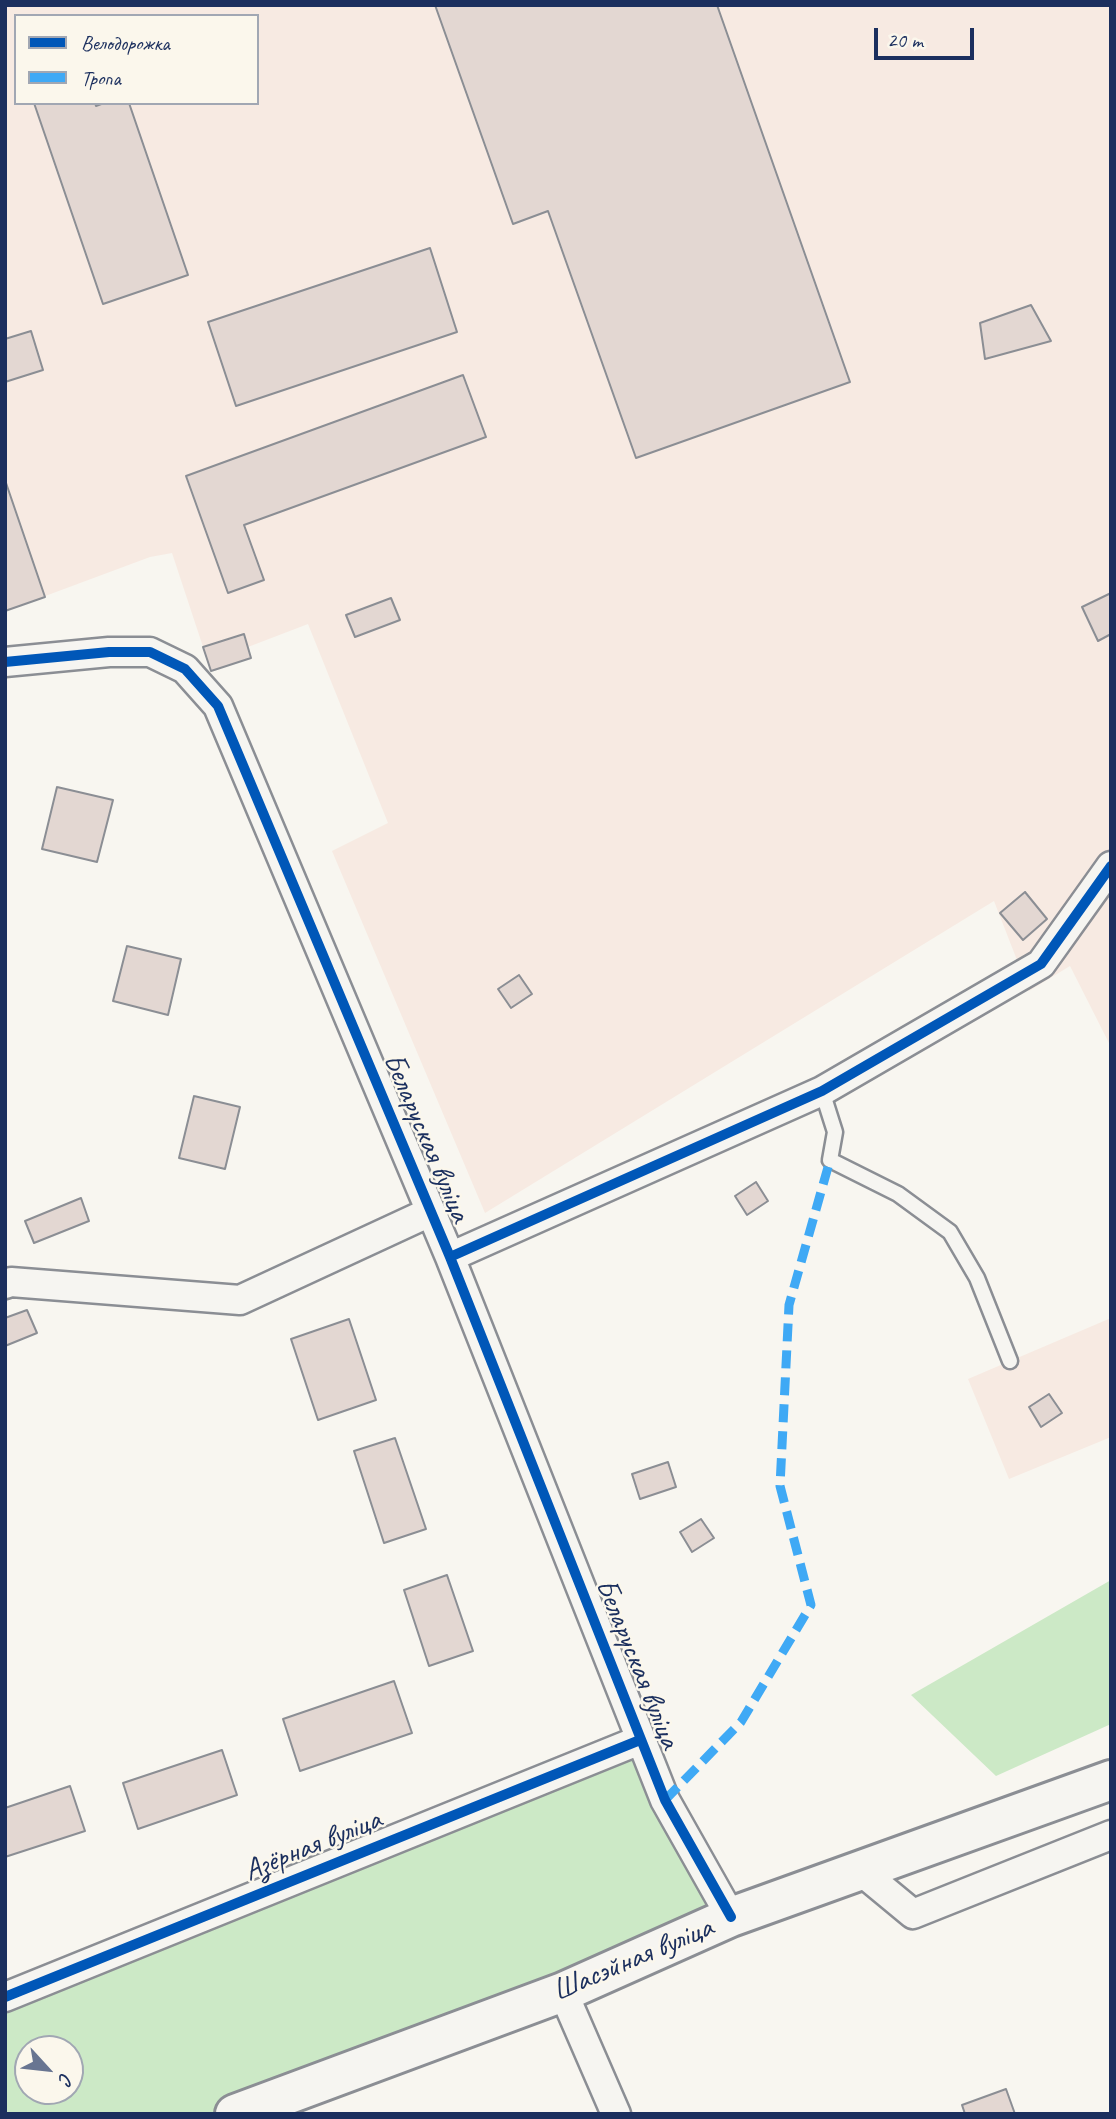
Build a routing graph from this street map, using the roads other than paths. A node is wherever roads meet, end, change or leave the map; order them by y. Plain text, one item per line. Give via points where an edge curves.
1 (5, 662) edge
2 (1111, 866) edge
3 (822, 1091) junction
4 (430, 1212) junction
5 (450, 1257) junction
6 (5, 1284) edge
7 (1010, 1361) dead end
8 (640, 1740) junction
9 (1111, 1780) edge
10 (1111, 1835) edge
11 (861, 1871) junction
12 (731, 1917) junction
13 (562, 1992) junction
14 (5, 1997) edge
15 (235, 2114) edge
16 (617, 2114) edge

1 - 4 street, Беларуская вуліца via 150,652 185,669 218,706
2 - 3 street via 1041,964
3 - 5 street
3 - 7 lane via 835,1132 830,1160 898,1194 950,1232 977,1278
4 - 5 street, Беларуская вуліца
4 - 6 street via 240,1300
5 - 8 street, Беларуская вуліца
8 - 12 street, Беларуская вуліца via 665,1800
8 - 14 street, Азёрная вуліца
9 - 11 main road, Шасэйная вуліца
10 - 11 street via 913,1914
11 - 12 main road, Шасэйная вуліца
12 - 13 main road, Шасэйная вуліца
13 - 15 main road, Шасэйная вуліца
13 - 16 street

